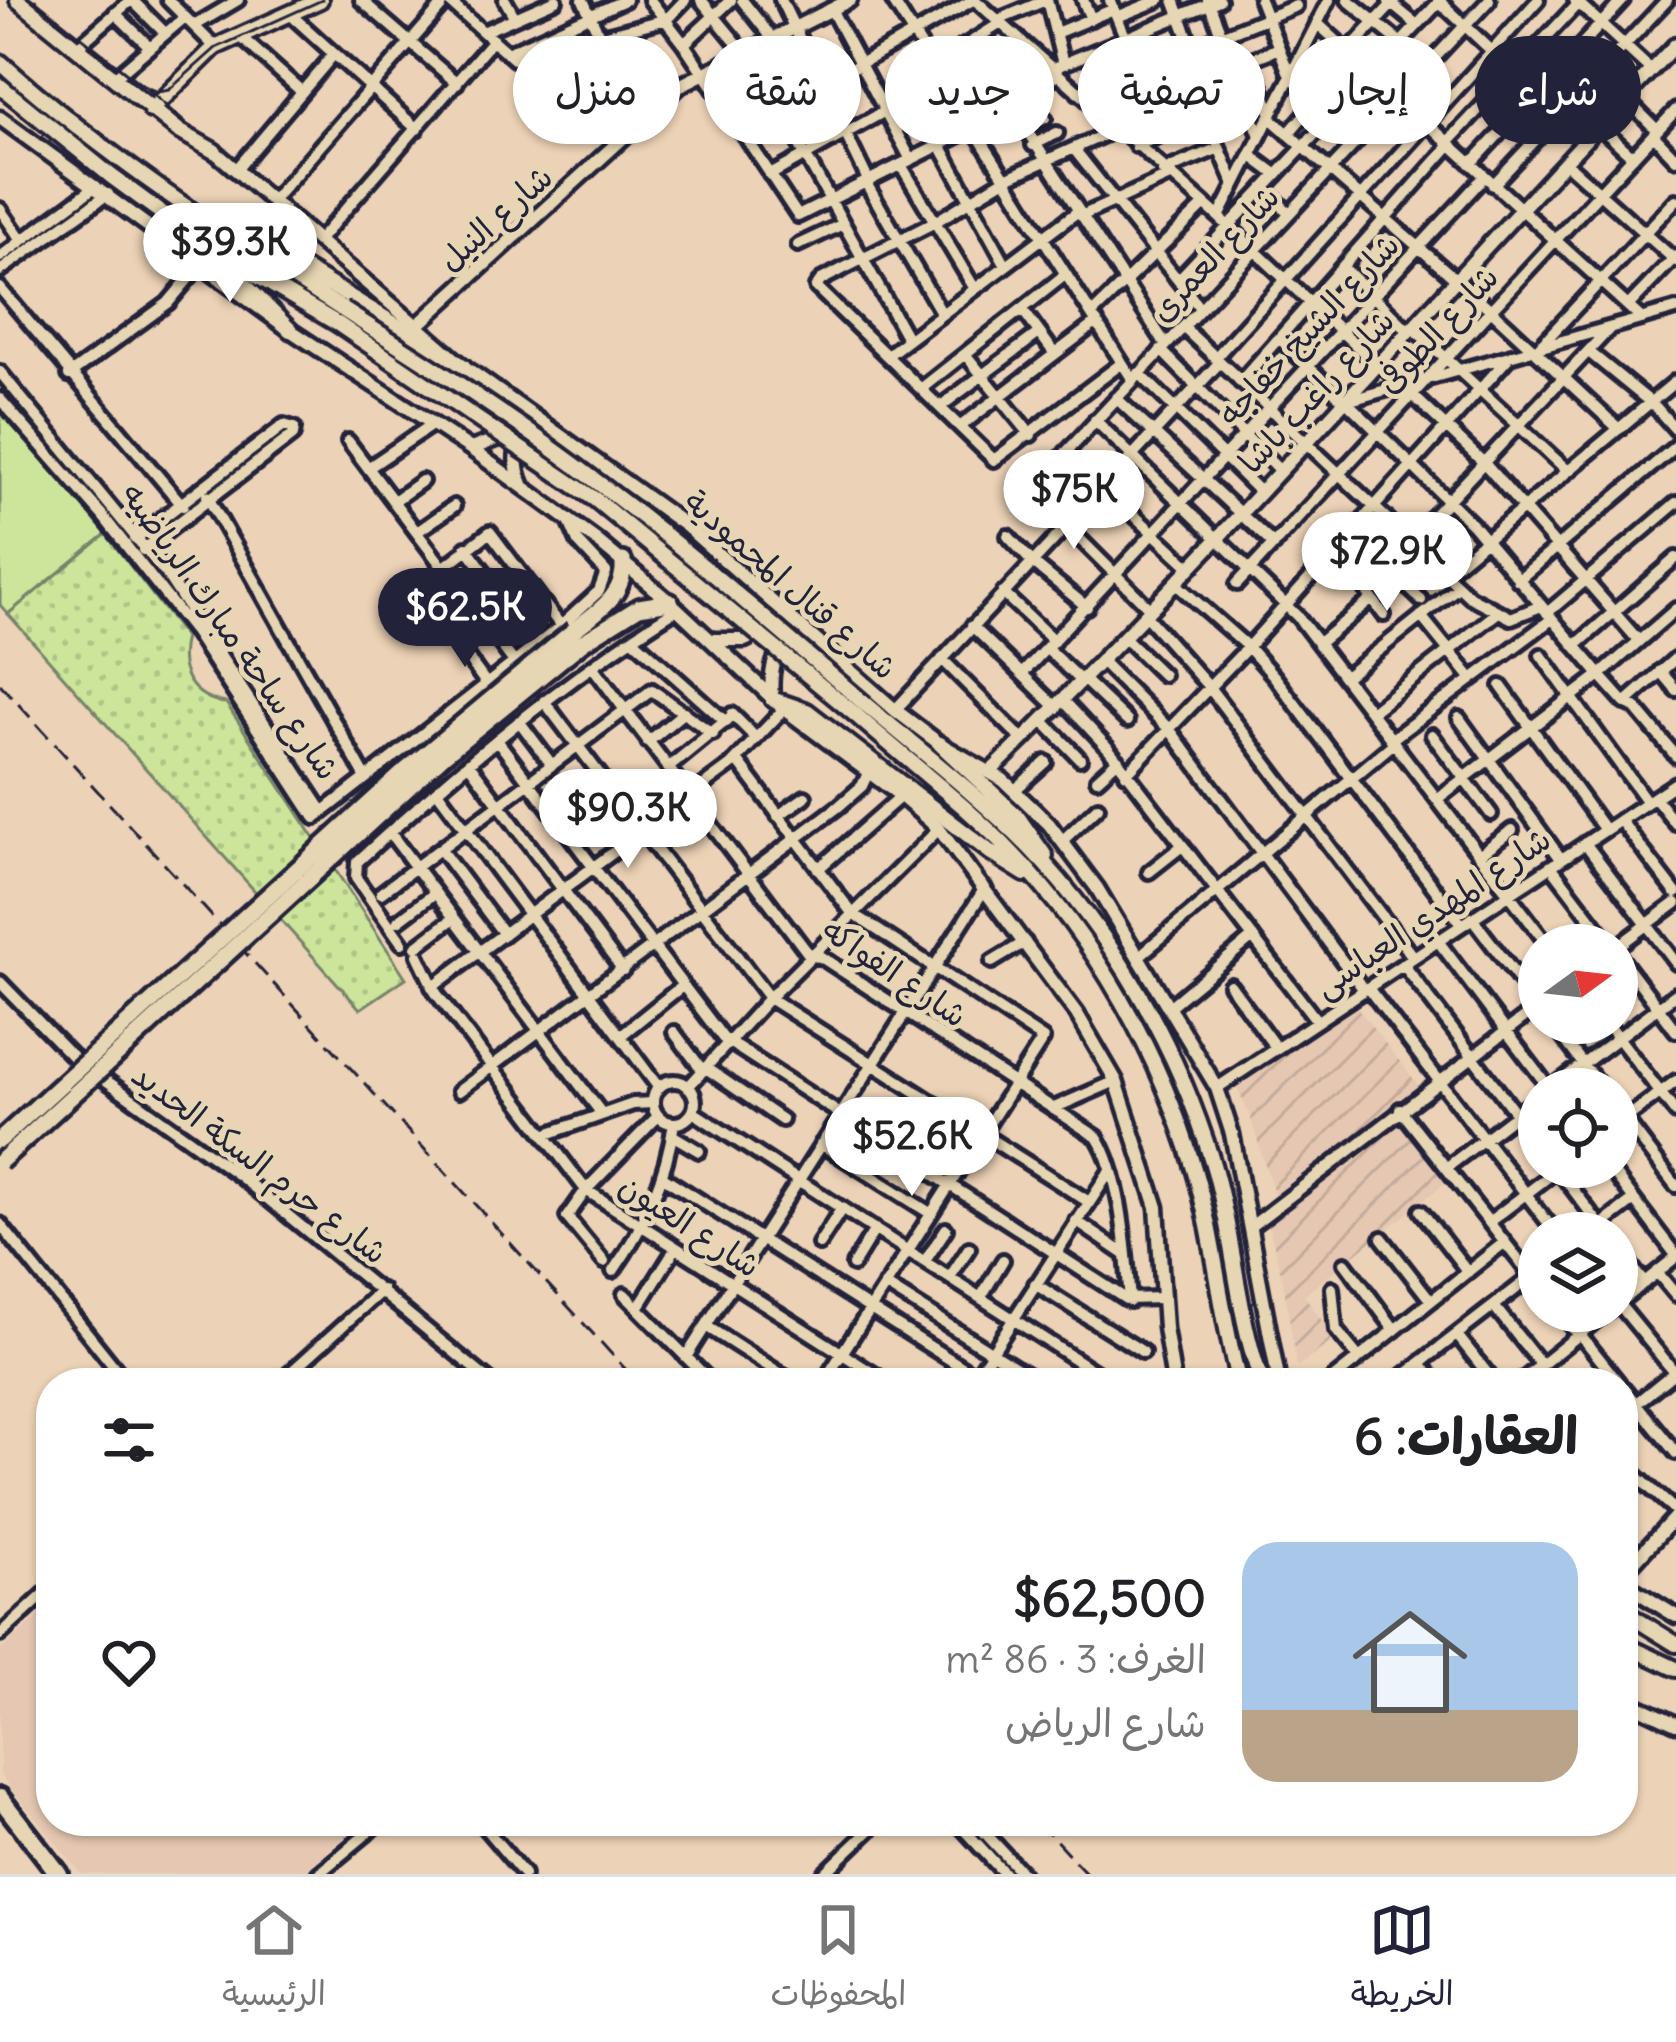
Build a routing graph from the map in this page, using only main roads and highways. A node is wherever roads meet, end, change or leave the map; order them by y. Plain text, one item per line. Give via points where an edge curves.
1 (18, 0) edge
2 (316, 1) edge
3 (0, 62) edge
4 (0, 86) edge
5 (151, 110) junction
6 (214, 151) road end
7 (203, 222) junction
8 (205, 245) junction
9 (340, 317) junction
10 (290, 330) road end
11 (463, 366) road end
12 (623, 561) road end
13 (673, 606) road end
14 (572, 633) junction
15 (778, 704) road end
16 (860, 710) junction
17 (940, 744) road end
18 (1052, 872) junction
19 (1035, 879) junction
20 (0, 1140) edge
21 (0, 1162) edge
22 (1236, 1368) edge
23 (1259, 1368) edge
24 (1638, 1620) edge
25 (1676, 1644) edge
26 (1638, 1652) edge
27 (1676, 1669) edge
28 (0, 1798) edge
29 (59, 1874) edge

1 - 5 main road, شارع قنال المحمودية
2 - 5 main road via 215,47
3 - 7 main road
4 - 8 main road
5 - 6 main road, شارع قنال المحمودية
7 - 9 main road
7 - 11 main road via 270,248
8 - 9 main road
8 - 10 main road
9 - 16 main road, bridge via 596,500
12 - 14 main road via 615,595
13 - 14 main road via 639,607
14 - 20 main road, bridge via 405,770
14 - 21 main road, bridge
15 - 19 main road via 807,711
16 - 18 main road
16 - 19 main road
17 - 18 main road via 1028,828
18 - 23 main road via 1136,991 1188,1095 1221,1192
19 - 22 main road via 1102,971 1165,1089 1202,1198
24 - 25 main road
26 - 27 main road
28 - 29 highway

